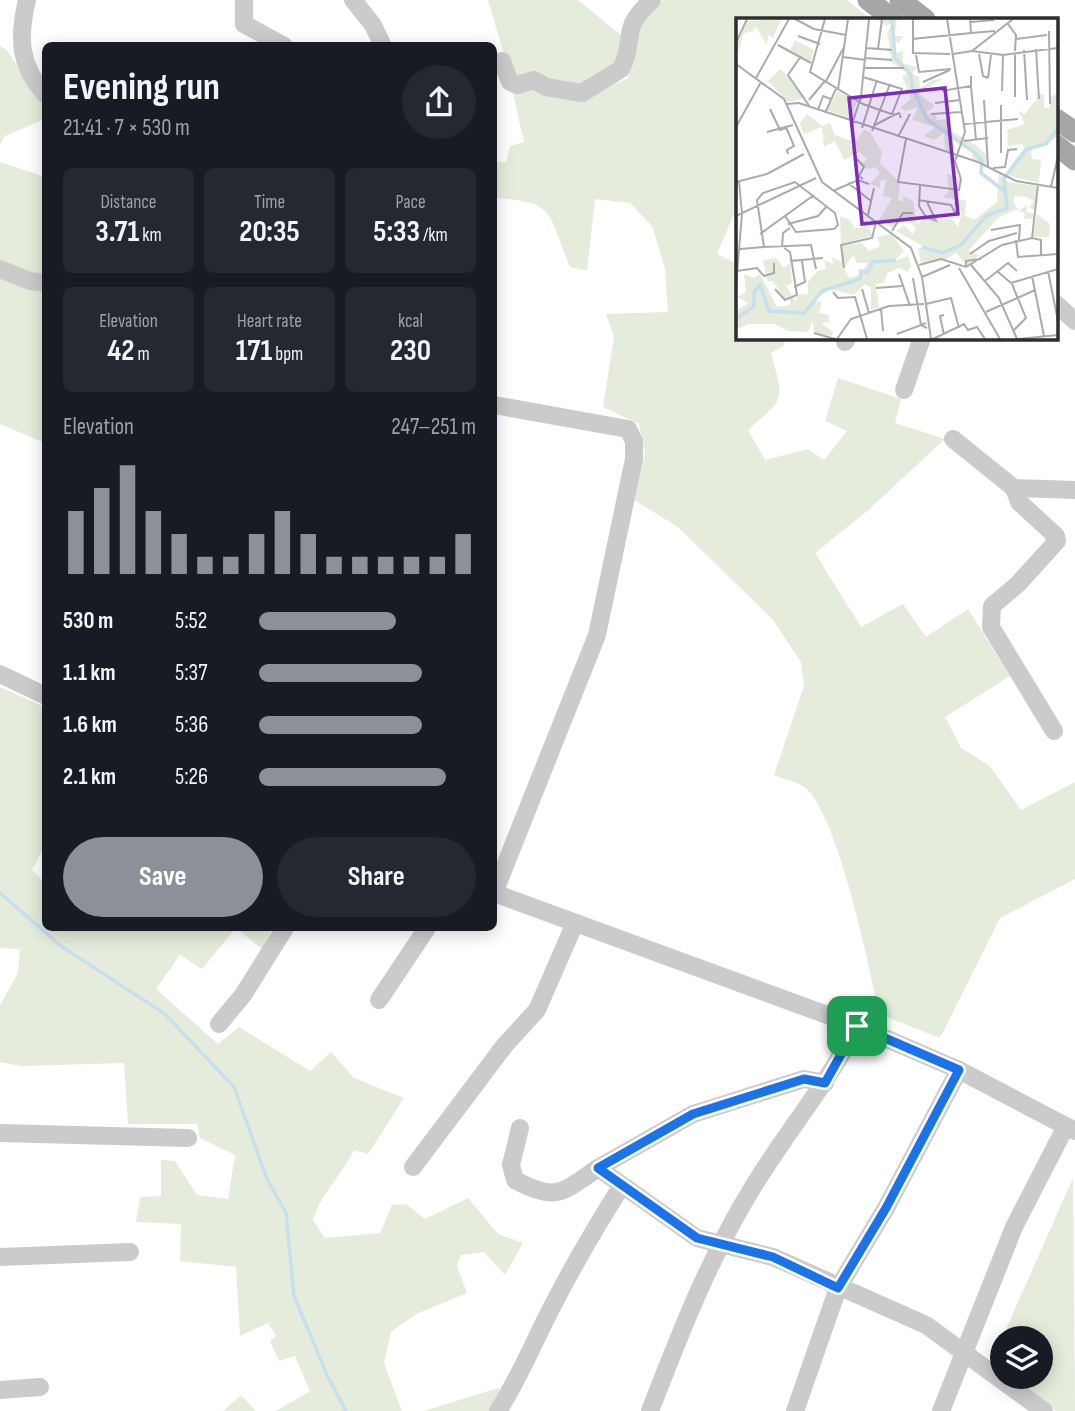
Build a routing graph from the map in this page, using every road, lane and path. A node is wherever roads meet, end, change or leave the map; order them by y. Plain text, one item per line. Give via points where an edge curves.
1 (244, 0) edge
2 (353, 0) edge
3 (652, 0) edge
4 (868, 0) edge
5 (900, 0) edge
6 (27, 1) edge
7 (923, 12) edge
8 (892, 18) edge
9 (277, 42) edge
10 (381, 42) edge
11 (502, 61) dead end
12 (42, 91) edge
13 (1058, 119) edge
14 (1075, 132) edge
15 (1058, 147) edge
16 (1075, 160) edge
17 (0, 269) edge
18 (42, 282) edge
19 (1058, 306) edge
20 (1075, 321) edge
21 (921, 340) edge
22 (904, 390) dead end
23 (497, 406) edge
24 (953, 439) dead end
25 (1014, 488) junction
26 (1075, 490) edge
27 (0, 674) edge
28 (42, 694) edge
29 (1054, 731) dead end
30 (497, 885) edge
31 (497, 894) edge
32 (575, 923) junction
33 (283, 931) edge
34 (425, 931) edge
35 (379, 1000) dead end
36 (219, 1024) dead end
37 (857, 1026) junction
38 (959, 1070) junction
39 (825, 1083) junction
40 (520, 1128) dead end
41 (1070, 1129) edge
42 (0, 1133) edge
43 (188, 1138) dead end
44 (413, 1167) dead end
45 (598, 1168) junction
46 (621, 1187) junction
47 (722, 1243) junction
48 (130, 1252) dead end
49 (0, 1257) edge
50 (838, 1288) junction
51 (963, 1352) junction
52 (40, 1387) dead end
53 (0, 1390) edge
54 (498, 1411) edge
55 (650, 1411) edge
56 (794, 1411) edge
57 (941, 1411) edge
58 (1044, 1411) edge

1 - 9 street via 244,24
2 - 10 street
3 - 11 street via 631,25 621,69 582,93 571,94 532,80 517,85 510,82
4 - 8 main road
5 - 7 main road
6 - 12 street via 22,56 27,72
13 - 14 main road
15 - 16 main road
17 - 18 street
19 - 20 street
21 - 22 street
23 - 30 street via 628,429 635,447 597,635
24 - 25 street
25 - 26 street
25 - 29 street via 1018,502 1058,541 992,606 992,627
27 - 28 street
31 - 32 street
32 - 37 street
32 - 44 street via 537,1010
33 - 36 street
34 - 35 street
37 - 38 street
37 - 39 street
38 - 41 street
38 - 50 street
39 - 45 street via 804,1079 693,1114
39 - 47 street via 753,1187
40 - 45 street via 513,1174 515,1180 540,1193 556,1194
41 - 51 street via 1014,1227
42 - 43 street
45 - 46 street
46 - 47 street via 697,1238
46 - 54 street via 588,1238 523,1372
47 - 50 street via 773,1257
47 - 55 street
48 - 49 street
50 - 51 street via 926,1325
50 - 56 street
51 - 57 street
51 - 58 street
52 - 53 street

